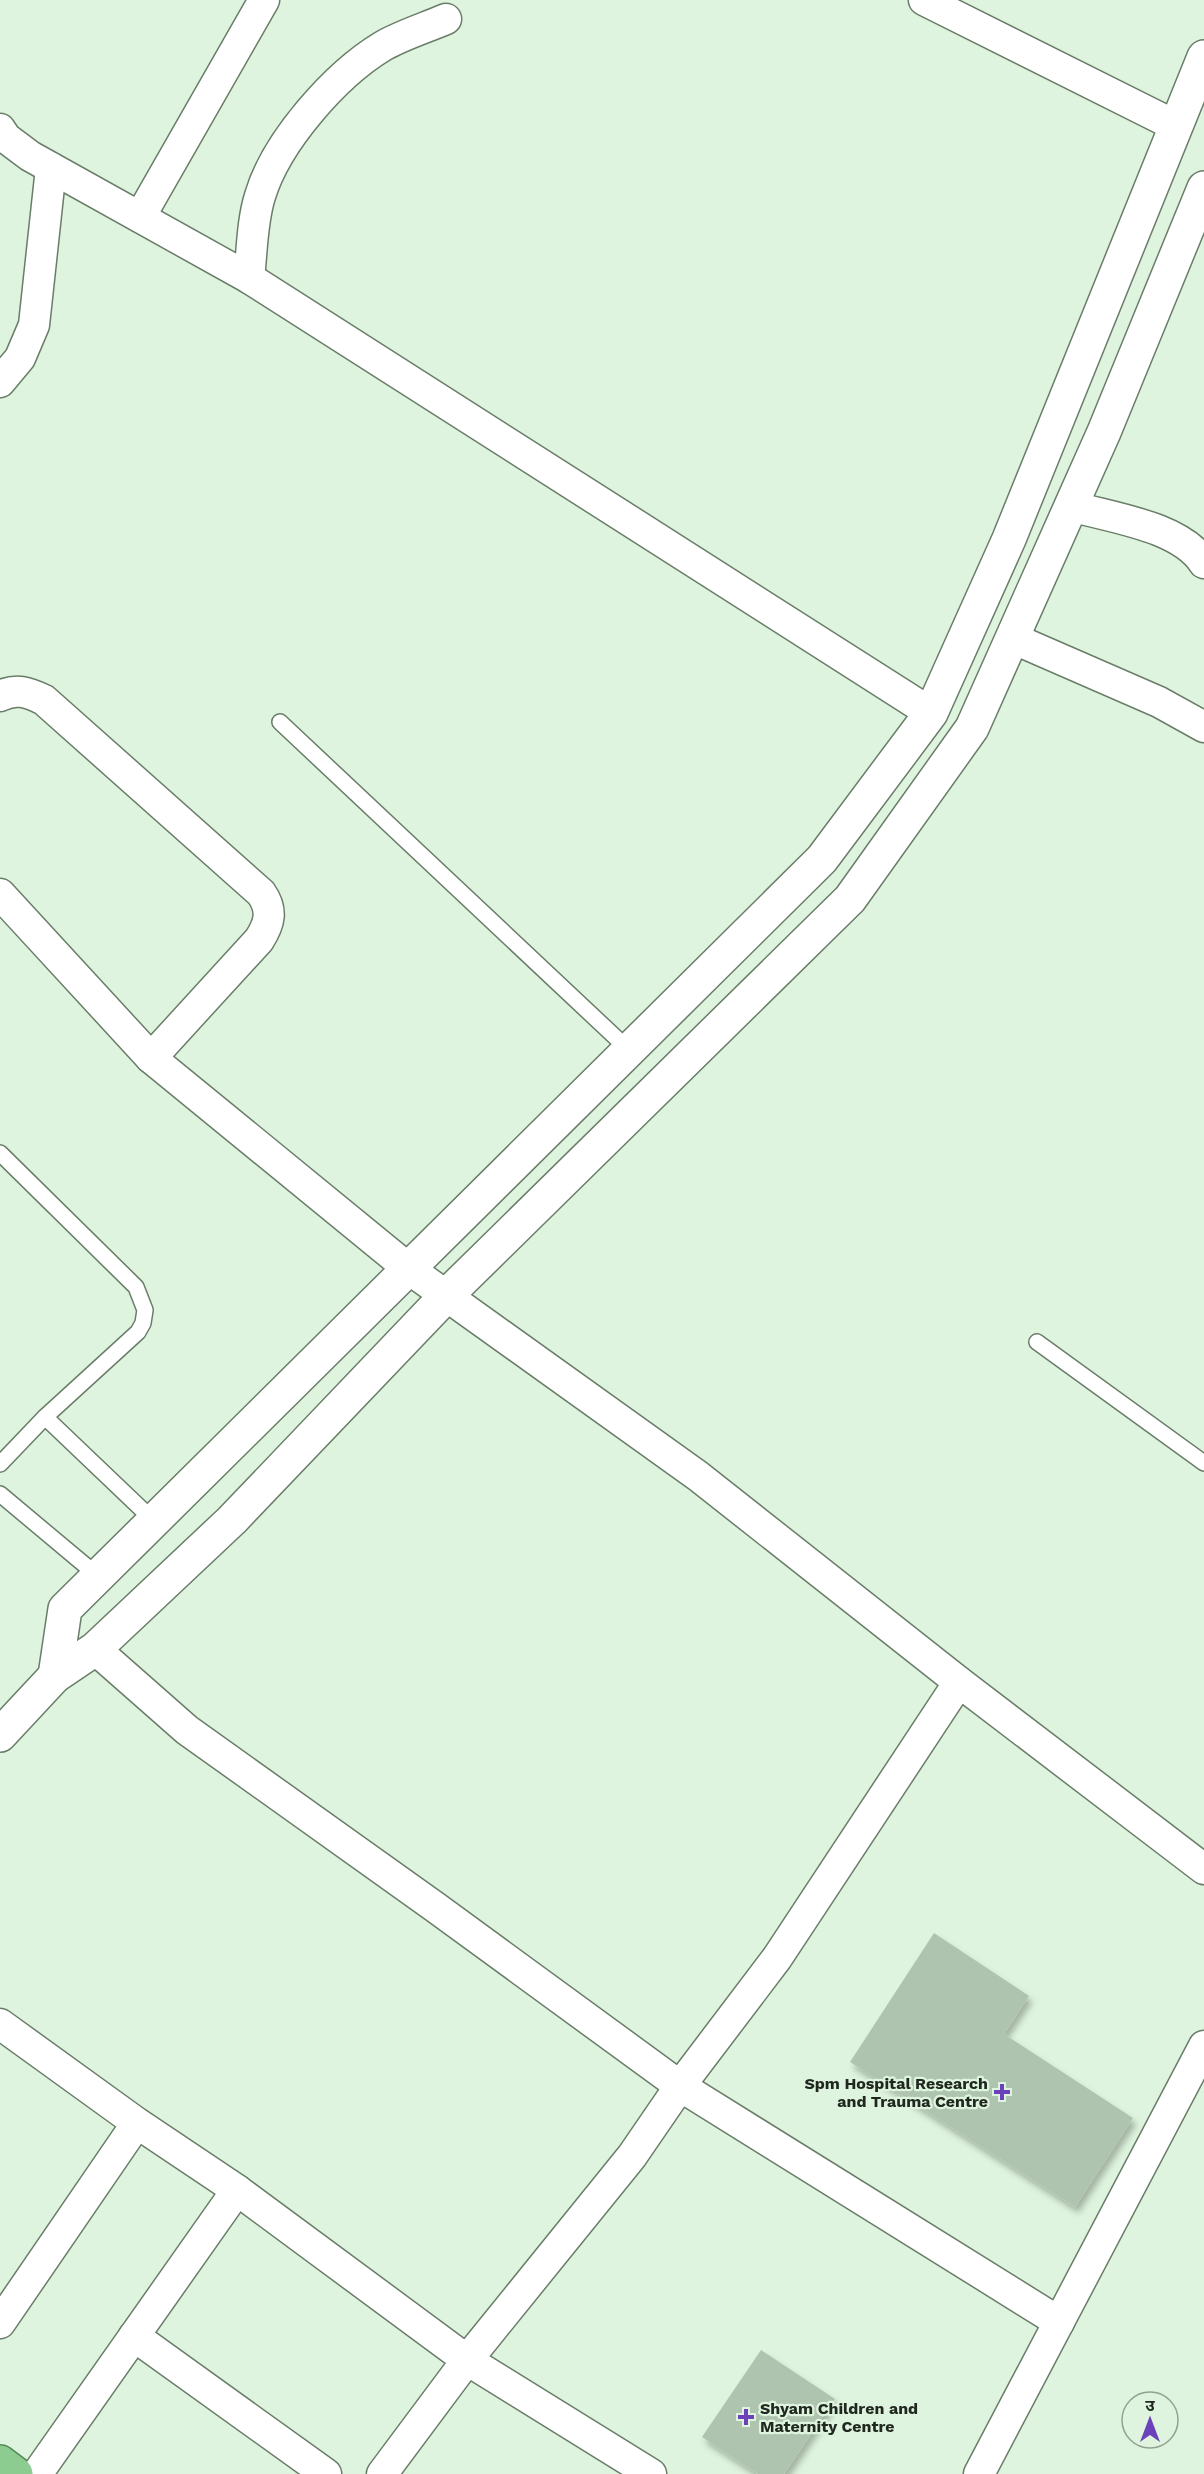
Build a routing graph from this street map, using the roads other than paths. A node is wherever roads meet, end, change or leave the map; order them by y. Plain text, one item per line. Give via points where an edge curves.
1 (264, 0) edge
2 (924, 0) edge
3 (446, 19) dead end
4 (1204, 57) edge
5 (1176, 126) junction
6 (0, 129) edge
7 (51, 168) junction
8 (1204, 188) edge
9 (140, 217) junction
10 (249, 278) junction
11 (0, 382) edge
12 (1071, 506) junction
13 (1204, 563) edge
14 (1012, 638) junction
15 (0, 696) edge
16 (931, 713) junction
17 (280, 722) dead end
18 (1204, 727) edge
19 (0, 894) edge
20 (629, 1050) junction
21 (150, 1058) junction
22 (0, 1153) edge
23 (409, 1269) junction
24 (445, 1297) junction
25 (1037, 1342) dead end
26 (45, 1417) junction
27 (1204, 1463) edge
28 (0, 1464) edge
29 (0, 1494) edge
30 (154, 1521) junction
31 (98, 1576) junction
32 (94, 1649) junction
33 (55, 1677) junction
34 (959, 1682) junction
35 (0, 1735) edge
36 (1204, 1869) edge
37 (0, 2024) edge
38 (1204, 2046) edge
39 (680, 2086) junction
40 (137, 2122) junction
41 (237, 2190) junction
42 (1059, 2322) junction
43 (0, 2324) edge
44 (134, 2336) junction
45 (467, 2360) junction
46 (0, 2462) edge
47 (16, 2474) edge
48 (37, 2474) edge
49 (326, 2474) edge
50 (382, 2474) edge
51 (651, 2474) edge
52 (979, 2474) edge

1 - 9 street
2 - 5 street
3 - 10 street via 384,45 322,96 268,170 259,199
4 - 5 street
5 - 16 street via 1009,539
6 - 7 street via 6,138
7 - 9 street
7 - 11 street via 34,325 20,358
8 - 12 street
9 - 10 street
10 - 16 street
12 - 13 street via 1165,532 1188,545
12 - 14 street
14 - 18 street via 1159,702
14 - 24 street via 972,728 850,899
15 - 21 street via 20,691 44,700 267,901 270,913 259,940
16 - 20 street via 822,859
17 - 20 lane
19 - 21 street
20 - 23 street
21 - 23 street
22 - 26 lane via 136,1287 145,1310 143,1323 127,1344
23 - 24 street
23 - 30 street
24 - 32 street via 232,1520
24 - 34 street via 698,1476
25 - 27 lane
26 - 28 lane
26 - 30 lane
29 - 31 lane
30 - 31 street
31 - 33 street via 65,1609
32 - 33 street
32 - 39 street via 188,1730
33 - 35 street
34 - 36 street
34 - 39 street via 777,1958
37 - 40 street
38 - 42 street
39 - 42 street
39 - 45 street via 632,2156
40 - 41 street
40 - 43 street
41 - 44 street
41 - 45 street
42 - 52 street
44 - 48 street
44 - 49 street
45 - 50 street
45 - 51 street
46 - 47 highway

